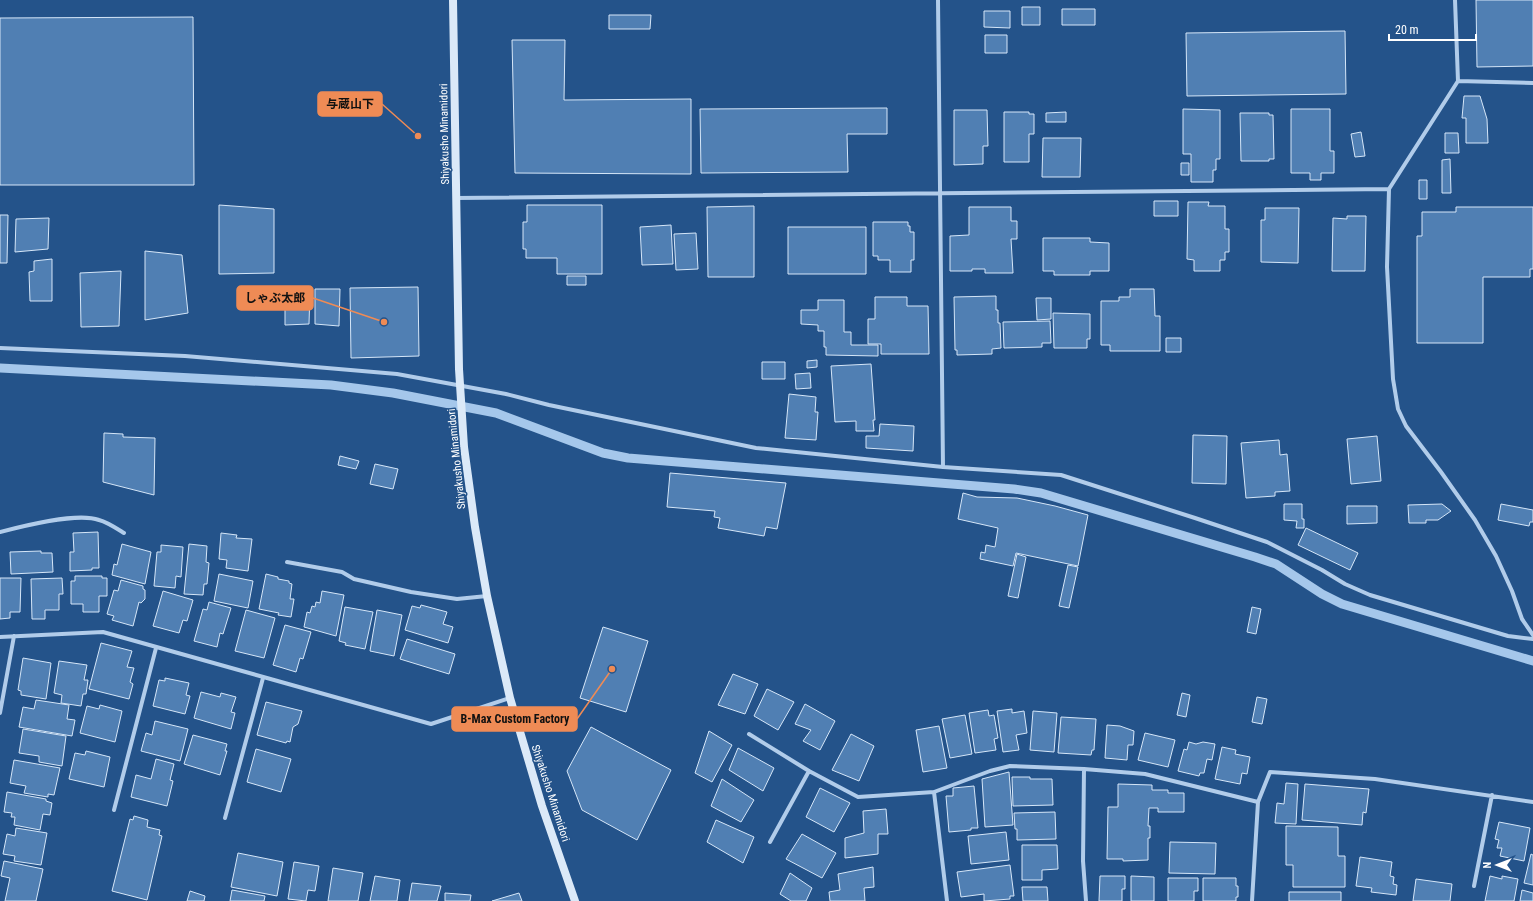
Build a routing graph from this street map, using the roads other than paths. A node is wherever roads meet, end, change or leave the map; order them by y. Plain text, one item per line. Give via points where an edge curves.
1 (453, 0) edge
2 (938, 0) edge
3 (1455, 0) edge
4 (1458, 81) junction
5 (1533, 83) edge
6 (1389, 189) junction
7 (940, 193) junction
8 (456, 198) junction
9 (0, 348) edge
10 (943, 467) junction
11 (0, 532) edge
12 (124, 533) dead end
13 (287, 562) dead end
14 (487, 596) junction
15 (1533, 635) edge
16 (14, 636) junction
17 (0, 637) edge
18 (1533, 639) edge
19 (156, 648) junction
20 (263, 678) junction
21 (510, 698) junction
22 (0, 713) edge
23 (749, 734) dead end
24 (1084, 769) junction
25 (809, 771) junction
26 (934, 792) junction
27 (1492, 795) junction
28 (1258, 802) junction
29 (1533, 802) edge
30 (114, 810) dead end
31 (225, 818) dead end
32 (770, 842) dead end
33 (1474, 886) dead end
34 (575, 901) edge
35 (947, 901) edge
36 (1086, 901) edge
37 (1252, 901) edge

1 - 8 street, Shiyakusho Minamidori
2 - 7 street
3 - 4 street
4 - 5 street
4 - 6 street
6 - 7 street
6 - 15 street via 1387,267 1393,379 1398,408 1406,426 1475,520 1496,556 1522,619
7 - 8 street
7 - 10 street
8 - 14 street, Shiyakusho Minamidori via 459,369 464,447
9 - 10 street via 185,356 397,374 506,394 756,448
10 - 18 street via 1061,475 1267,542 1370,595 1508,636
11 - 12 street via 32,524 77,518 98,519
13 - 14 street via 342,572 354,579 410,592 457,599
14 - 21 street, Shiyakusho Minamidori
16 - 17 street
16 - 19 street via 103,632
16 - 22 street
19 - 20 street
19 - 30 street
20 - 21 street via 431,724
20 - 31 street
21 - 34 street, Shiyakusho Minamidori via 542,806
23 - 25 street
24 - 26 street via 1010,766
24 - 28 street via 1145,774
24 - 36 street via 1083,861
25 - 26 street via 858,797
25 - 32 street
26 - 35 street
27 - 28 street via 1375,778 1270,772
27 - 29 street
27 - 33 street
28 - 37 street

